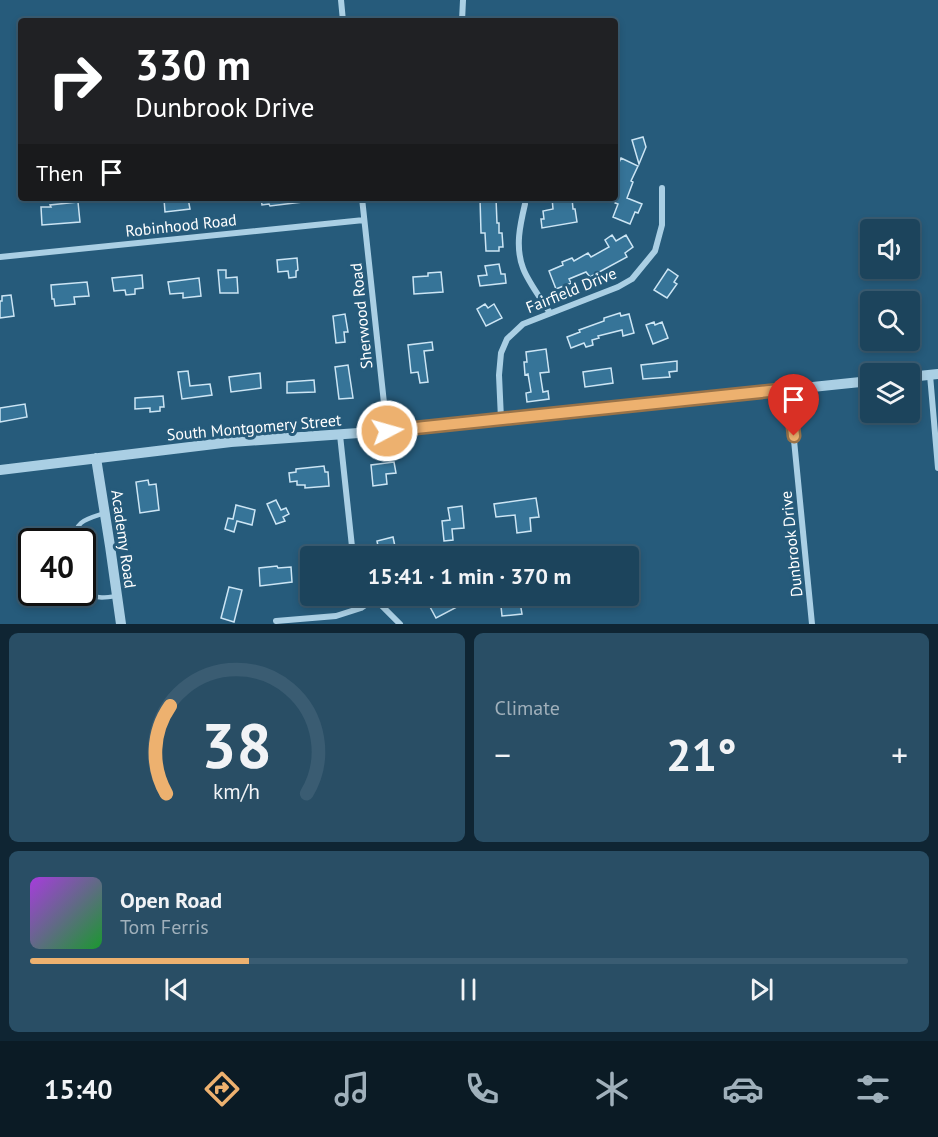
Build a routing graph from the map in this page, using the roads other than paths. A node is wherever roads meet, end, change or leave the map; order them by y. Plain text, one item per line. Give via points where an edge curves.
1 (341, 0) edge
2 (463, 0) edge
3 (343, 18) edge
4 (462, 18) edge
5 (662, 188) dead end
6 (362, 201) edge
7 (525, 204) dead end
8 (364, 220) junction
9 (0, 257) edge
10 (550, 313) junction
11 (934, 375) edge
12 (860, 382) edge
13 (789, 389) junction
14 (501, 419) junction
15 (387, 431) junction
16 (340, 435) junction
17 (96, 458) junction
18 (938, 468) edge
19 (0, 470) edge
20 (105, 513) junction
21 (76, 528) edge
22 (352, 546) edge
23 (117, 596) junction
24 (96, 597) edge
25 (364, 606) edge
26 (382, 606) edge
27 (276, 621) dead end
28 (121, 624) edge
29 (400, 624) edge
30 (812, 624) edge

1 - 3 street
2 - 4 street
5 - 10 street, Fairfield Drive via 662,225 655,250 632,279
6 - 8 street, Sherwood Road
7 - 10 street via 518,249 523,270
8 - 9 street, Robinhood Road
8 - 15 street, Sherwood Road
10 - 14 street, Fairfield Drive via 523,324 507,339 499,375
11 - 18 street
12 - 13 street, South Montgomery Street
13 - 14 street, South Montgomery Street
13 - 30 street, Dunbrook Drive
14 - 15 street, South Montgomery Street
15 - 16 street, South Montgomery Street
16 - 17 street, South Montgomery Street via 231,442
16 - 22 street
17 - 19 street, South Montgomery Street
17 - 20 street, Academy Road
20 - 21 lane via 82,521
20 - 23 street, Academy Road
23 - 24 lane
23 - 28 street, Academy Road
25 - 27 street via 336,616
26 - 29 street

